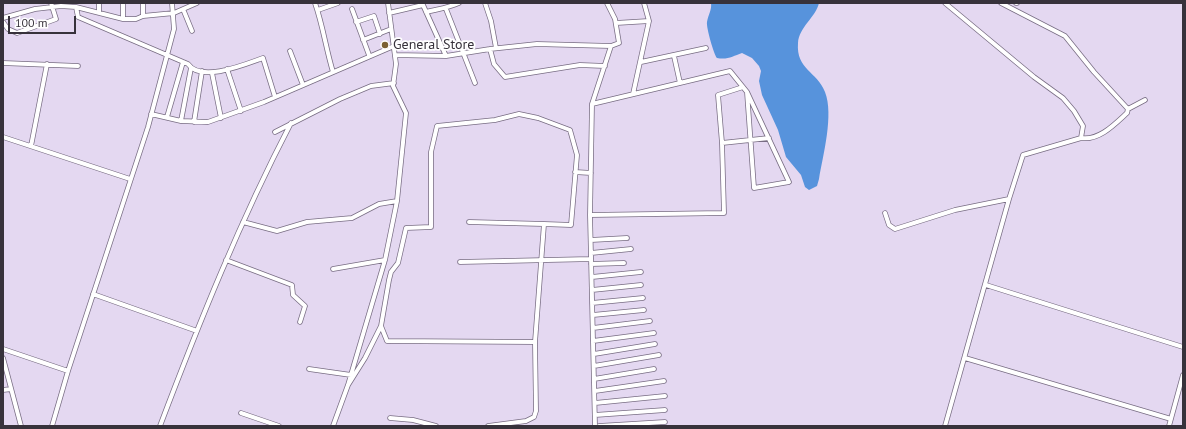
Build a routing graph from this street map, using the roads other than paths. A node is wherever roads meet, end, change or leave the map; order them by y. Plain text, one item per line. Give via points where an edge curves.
1 (99, 3) edge
2 (123, 3) edge
3 (143, 3) edge
4 (172, 3) edge
5 (196, 3) edge
6 (315, 3) edge
7 (338, 3) edge
8 (388, 3) edge
9 (459, 3) edge
10 (485, 3) edge
11 (607, 3) edge
12 (644, 3) edge
13 (945, 3) edge
14 (1001, 3) edge
15 (192, 4) edge
16 (52, 5) edge
17 (58, 5) edge
18 (74, 6) edge
19 (446, 8) junction
20 (182, 9) junction
21 (352, 9) dead end
22 (318, 10) junction
23 (99, 12) junction
24 (426, 12) junction
25 (174, 13) junction
26 (389, 13) junction
27 (143, 16) junction
28 (3, 18) edge
29 (124, 19) junction
30 (649, 21) junction
31 (3, 22) edge
32 (356, 22) junction
33 (616, 23) junction
34 (391, 29) junction
35 (192, 31) dead end
36 (380, 34) junction
37 (363, 40) junction
38 (394, 46) junction
39 (611, 46) junction
40 (496, 48) junction
41 (706, 48) dead end
42 (490, 49) junction
43 (290, 50) dead end
44 (464, 54) junction
45 (167, 55) junction
46 (369, 55) junction
47 (395, 56) junction
48 (446, 56) junction
49 (674, 56) junction
50 (183, 62) junction
51 (641, 62) junction
52 (3, 63) edge
53 (47, 64) junction
54 (78, 66) dead end
55 (605, 66) junction
56 (191, 68) junction
57 (227, 69) junction
58 (202, 71) junction
59 (333, 72) junction
60 (212, 73) junction
61 (394, 83) junction
62 (475, 83) dead end
63 (680, 83) junction
64 (303, 85) junction
65 (743, 87) junction
66 (747, 92) junction
67 (633, 94) junction
68 (276, 97) junction
69 (1145, 100) dead end
70 (592, 104) junction
71 (1128, 110) junction
72 (241, 111) junction
73 (151, 114) junction
74 (167, 117) junction
75 (221, 118) junction
76 (181, 121) junction
77 (194, 122) junction
78 (290, 123) junction
79 (275, 132) dead end
80 (3, 137) edge
81 (768, 138) junction
82 (1082, 138) junction
83 (750, 140) junction
84 (722, 143) junction
85 (31, 146) junction
86 (575, 172) junction
87 (591, 173) junction
88 (130, 179) junction
89 (1009, 199) junction
90 (397, 201) junction
91 (884, 213) dead end
92 (590, 215) junction
93 (243, 222) junction
94 (469, 222) dead end
95 (544, 224) junction
96 (627, 238) dead end
97 (591, 240) junction
98 (631, 249) dead end
99 (591, 253) junction
100 (541, 259) junction
101 (591, 259) junction
102 (226, 260) junction
103 (385, 260) junction
104 (460, 262) dead end
105 (624, 263) dead end
106 (592, 264) junction
107 (333, 269) dead end
108 (641, 272) dead end
109 (592, 277) junction
110 (641, 285) dead end
111 (986, 285) junction
112 (592, 290) junction
113 (93, 294) junction
114 (643, 298) dead end
115 (592, 303) junction
116 (644, 310) dead end
117 (593, 315) junction
118 (650, 321) dead end
119 (300, 322) dead end
120 (381, 326) junction
121 (593, 328) junction
122 (197, 331) junction
123 (654, 333) dead end
124 (593, 341) junction
125 (535, 342) junction
126 (655, 344) dead end
127 (1183, 347) edge
128 (3, 349) edge
129 (594, 354) junction
130 (658, 355) dead end
131 (3, 358) edge
132 (965, 358) junction
133 (594, 366) junction
134 (654, 368) dead end
135 (309, 369) dead end
136 (68, 371) junction
137 (351, 375) junction
138 (1183, 375) edge
139 (594, 379) junction
140 (664, 381) dead end
141 (348, 385) junction
142 (11, 389) junction
143 (3, 390) edge
144 (595, 391) junction
145 (665, 396) dead end
146 (595, 403) junction
147 (665, 410) dead end
148 (242, 413) dead end
149 (595, 414) junction
150 (390, 418) dead end
151 (1171, 419) junction
152 (665, 422) dead end
153 (21, 426) edge
154 (52, 426) edge
155 (160, 426) edge
156 (279, 426) edge
157 (333, 426) edge
158 (436, 426) edge
159 (488, 426) edge
160 (595, 426) edge
161 (599, 426) edge
162 (946, 426) edge
163 (1169, 426) edge

1 - 23 street
2 - 29 street
3 - 27 street
4 - 25 street
5 - 15 street
6 - 22 street
7 - 22 street
8 - 26 street
9 - 19 street
10 - 40 street via 492,21
11 - 33 street
12 - 30 street
13 - 82 street via 1063,98 1083,126
14 - 71 street via 1065,36
15 - 20 street
16 - 17 street
16 - 28 street
16 - 31 street via 56,19 17,33 8,29
17 - 18 street
18 - 23 street
18 - 45 street via 78,18
19 - 24 street
19 - 44 street
20 - 25 street
20 - 35 street
21 - 32 street
22 - 59 street via 323,26 324,44
23 - 29 street
24 - 26 street via 423,5
24 - 48 street
25 - 27 street
25 - 45 street via 174,29
26 - 34 street
27 - 29 street
30 - 33 street
30 - 51 street
32 - 36 street via 374,16
32 - 37 street
33 - 39 street via 619,43
34 - 36 street
34 - 38 street
36 - 37 street
37 - 46 street
38 - 46 street
38 - 47 street
39 - 40 street via 537,44
39 - 55 street
40 - 42 street
41 - 49 street
42 - 44 street
42 - 55 street via 494,64 505,77 580,64
43 - 64 street
44 - 48 street
44 - 62 street
45 - 50 street
45 - 73 street
46 - 59 street
47 - 48 street
47 - 61 street
49 - 51 street
49 - 63 street
50 - 56 street
50 - 74 street
51 - 67 street
52 - 53 street
53 - 54 street
53 - 85 street
55 - 70 street
56 - 58 street
56 - 76 street
57 - 60 street
57 - 68 street via 232,70 263,58
57 - 72 street
58 - 60 street
58 - 77 street
59 - 64 street
60 - 75 street
61 - 78 street via 371,86
61 - 90 street via 406,113
63 - 65 street via 730,71
63 - 67 street
64 - 68 street
65 - 66 street
65 - 84 street via 718,95
66 - 81 street
66 - 83 street
67 - 70 street
68 - 72 street
69 - 71 street
70 - 87 street
71 - 82 street via 1109,129 1087,139
72 - 75 street
73 - 74 street
73 - 88 street
74 - 76 street
75 - 77 street via 208,122
76 - 77 street
78 - 79 street
78 - 93 street
80 - 85 street
81 - 83 street
81 - 83 street via 789,182 754,188
82 - 89 street via 1023,155
83 - 84 street
84 - 92 street via 724,213
85 - 88 street
86 - 87 street
86 - 95 street via 571,225
86 - 120 street via 577,155 570,130 538,118 520,114 495,120 437,126 431,152 431,227 406,228 398,263 391,272
87 - 92 street
88 - 113 street
89 - 91 street via 955,210 894,229 889,225
89 - 111 street
90 - 93 street via 380,204 352,218 306,222 277,231
90 - 103 street
92 - 97 street
93 - 102 street
94 - 95 street
95 - 100 street
96 - 97 street
97 - 99 street
98 - 99 street
99 - 101 street
100 - 101 street
100 - 104 street
100 - 125 street
101 - 106 street
102 - 119 street via 292,285 292,295 305,306
102 - 122 street
103 - 107 street
103 - 137 street
105 - 106 street
106 - 109 street
108 - 109 street
109 - 112 street
110 - 112 street
111 - 127 street
111 - 132 street
112 - 115 street
113 - 122 street
113 - 136 street
114 - 115 street
115 - 117 street
116 - 117 street
117 - 121 street
118 - 121 street
120 - 125 street via 387,341
120 - 141 street
121 - 124 street
122 - 155 street
123 - 124 street
124 - 129 street
125 - 159 street via 534,417 526,421
126 - 129 street
128 - 136 street
129 - 133 street
130 - 133 street
131 - 142 street
132 - 151 street
132 - 162 street
133 - 139 street
134 - 139 street
135 - 137 street
136 - 154 street
137 - 141 street
138 - 151 street
139 - 144 street
140 - 144 street
141 - 157 street
142 - 143 street
142 - 153 street
144 - 146 street
145 - 146 street
146 - 149 street
147 - 149 street
148 - 156 street
149 - 160 street
150 - 158 street
151 - 163 street
152 - 161 street

